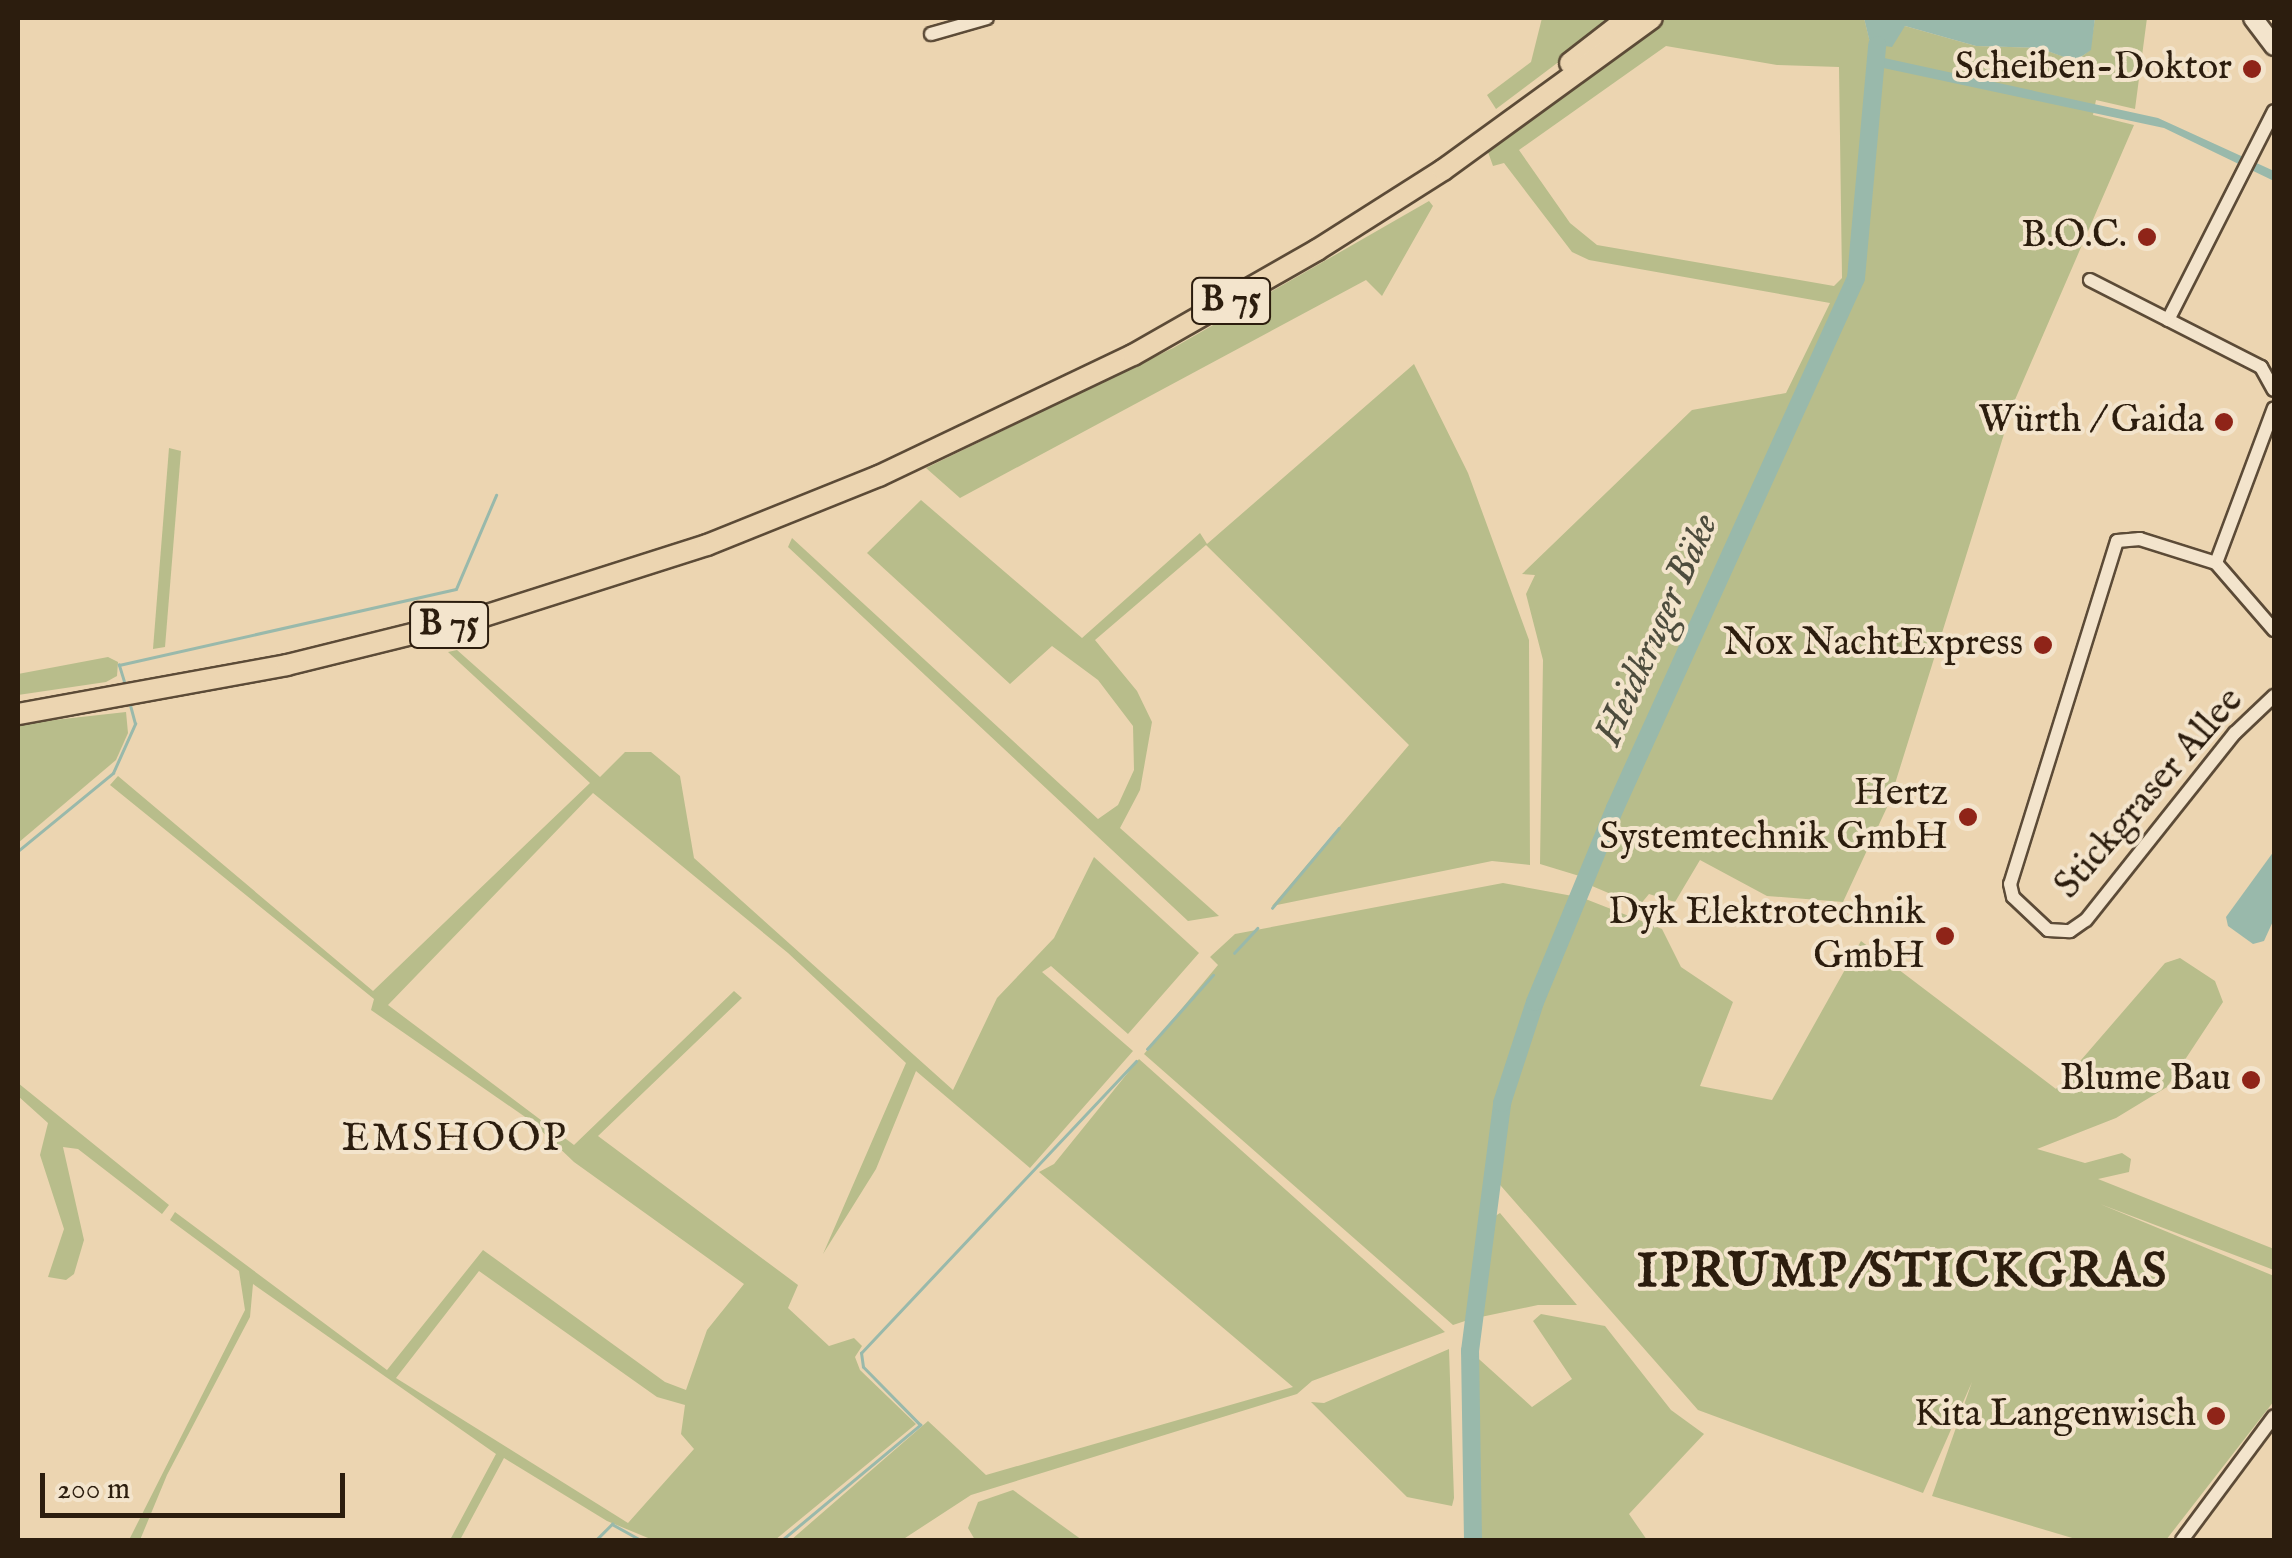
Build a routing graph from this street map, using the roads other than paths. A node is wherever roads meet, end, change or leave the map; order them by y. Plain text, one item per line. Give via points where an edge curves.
1 (987, 18) edge
2 (1628, 18) edge
3 (1652, 18) edge
4 (2253, 18) edge
5 (2267, 18) edge
6 (2274, 28) edge
7 (931, 34) dead end
8 (2274, 46) edge
9 (2274, 111) edge
10 (2270, 127) edge
11 (2090, 280) dead end
12 (2168, 320) junction
13 (2274, 390) edge
14 (2274, 408) edge
15 (2216, 563) junction
16 (2274, 630) edge
17 (141, 689) junction
18 (112, 694) junction
19 (2274, 696) edge
20 (18, 702) edge
21 (18, 714) edge
22 (2274, 1416) edge
23 (2182, 1540) edge

1 - 7 street
2 - 17 highway, B 75 via 1498,116 1310,240 1128,344 888,460 732,523 523,592
3 - 17 highway, B 75 via 1457,160 1317,250 1133,355 942,448 750,530 528,604 380,644
4 - 8 main road
5 - 6 main road
9 - 10 street
10 - 12 street
11 - 12 street
12 - 13 street via 2261,367
14 - 15 street
15 - 16 street
15 - 19 street, Stickgraser Allee via 2127,537 2114,545 2010,884 2048,930 2070,931 2086,920 2235,733
17 - 18 highway, B 75
18 - 20 highway, B 75
18 - 21 highway, B 75
22 - 23 street

